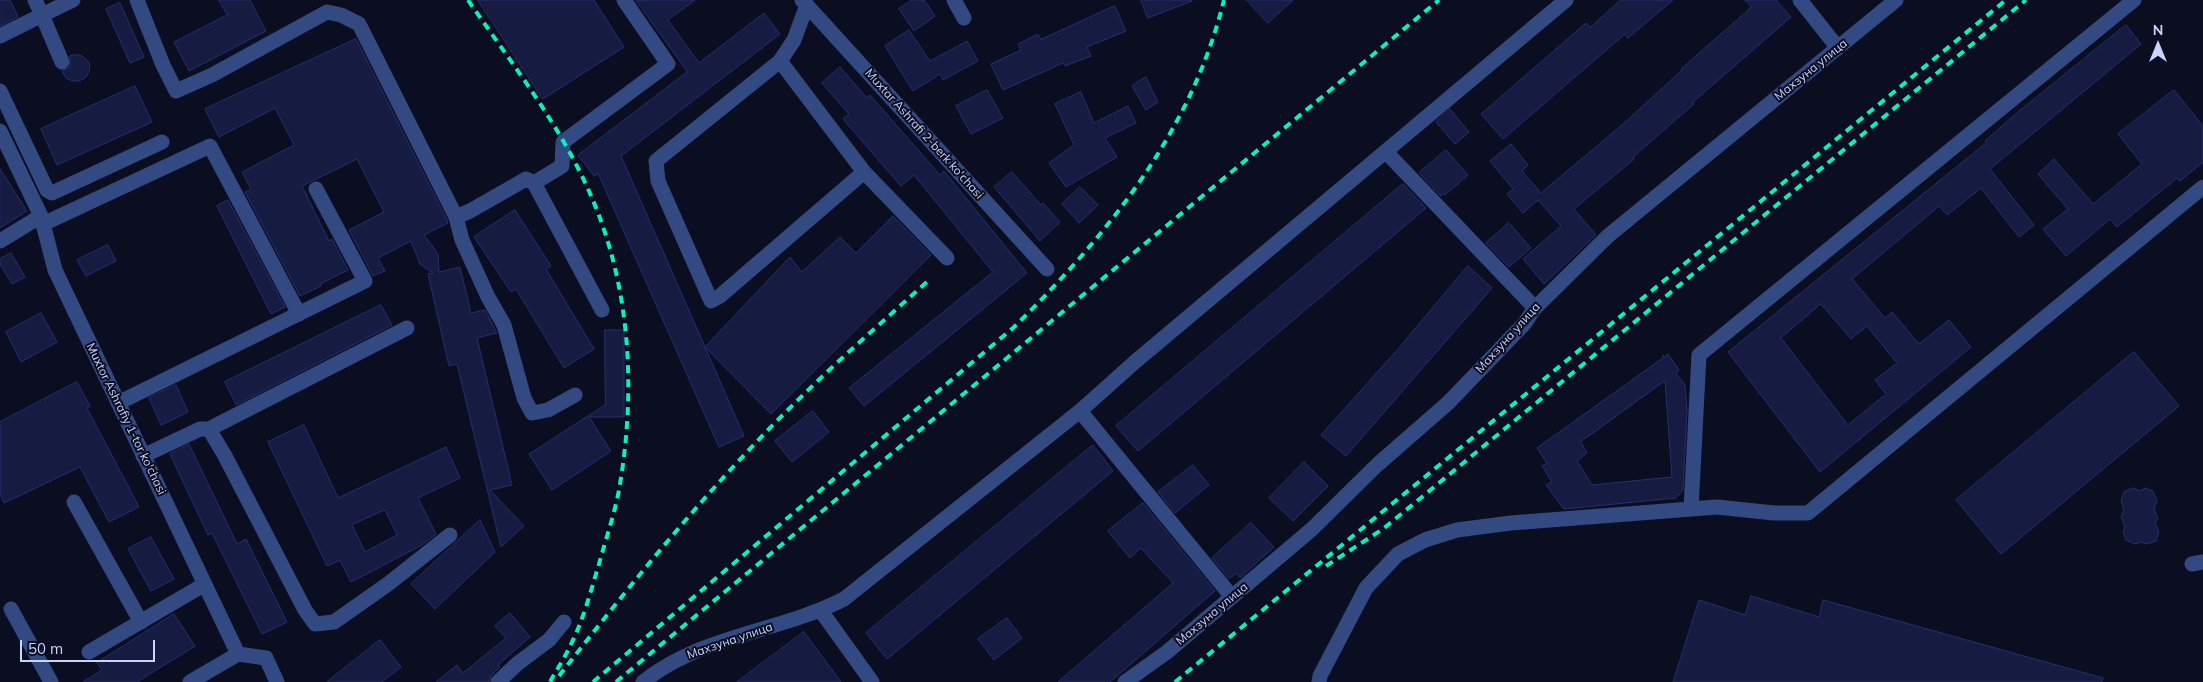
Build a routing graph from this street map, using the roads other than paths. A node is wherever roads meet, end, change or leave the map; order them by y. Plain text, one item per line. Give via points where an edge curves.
1 (35, 0) edge
2 (73, 0) edge
3 (137, 0) edge
4 (624, 0) edge
5 (954, 0) edge
6 (1566, 0) edge
7 (1800, 0) edge
8 (1896, 0) edge
9 (2134, 0) edge
10 (804, 2) edge
11 (42, 15) junction
12 (964, 18) dead end
13 (0, 36) edge
14 (1838, 48) junction
15 (780, 61) junction
16 (62, 62) dead end
17 (0, 91) edge
18 (0, 131) edge
19 (162, 142) dead end
20 (1387, 153) junction
21 (864, 172) junction
22 (534, 183) junction
23 (2203, 187) edge
24 (316, 189) dead end
25 (456, 217) junction
26 (42, 220) junction
27 (0, 241) edge
28 (947, 258) dead end
29 (1047, 269) dead end
30 (1535, 308) junction
31 (602, 310) dead end
32 (299, 314) junction
33 (406, 328) dead end
34 (575, 395) dead end
35 (118, 404) junction
36 (1080, 411) junction
37 (208, 429) junction
38 (143, 456) junction
39 (74, 502) dead end
40 (1691, 509) junction
41 (450, 535) dead end
42 (200, 587) dead end
43 (1232, 597) junction
44 (11, 609) dead end
45 (821, 611) junction
46 (141, 622) junction
47 (564, 622) dead end
48 (89, 652) dead end
49 (238, 654) junction
50 (51, 682) edge
51 (190, 682) edge
52 (278, 682) edge
53 (498, 682) edge
54 (643, 682) edge
55 (872, 682) edge
56 (1125, 682) edge
57 (1319, 682) edge

1 - 11 street
2 - 11 street
3 - 25 street via 176,91 212,75 327,12 359,24
4 - 22 street via 668,64 563,142 562,166
5 - 12 street
6 - 20 street, Махзуна улица
7 - 14 street
8 - 14 street, Махзуна улица
9 - 40 street via 1699,355
10 - 15 street via 794,40
10 - 29 street, Muxtar Ashrafi 2-berk ko'chasi
11 - 13 street
11 - 16 street
14 - 30 street, Махзуна улица via 1608,236
15 - 21 street
15 - 21 street via 656,161 658,180 711,301
17 - 19 street via 47,190 52,193
18 - 26 street, Muxtor Ashrafiy 1-tor ko'chasi
20 - 30 street
20 - 36 street, Махзуна улица
21 - 28 street
22 - 25 street via 526,179
22 - 31 street
23 - 40 street via 1808,513 1725,507
24 - 32 street via 366,281
25 - 34 street via 462,240 504,325 524,398 532,413 548,410
26 - 27 street
26 - 32 street via 210,146
26 - 35 street, Muxtor Ashrafiy 1-tor ko'chasi via 55,270
30 - 43 street, Махзуна улица via 1524,324 1448,403 1377,465 1312,529
32 - 35 street
33 - 37 street
35 - 38 street, Muxtor Ashrafiy 1-tor ko'chasi
36 - 43 street
36 - 45 street, Махзуна улица via 844,600
37 - 38 street via 200,429
37 - 41 street via 315,624 334,622
38 - 49 street, Muxtor Ashrafiy 1-tor ko'chasi
39 - 46 street
40 - 57 street via 1512,523 1457,530 1424,540 1398,554 1366,588
42 - 46 street
43 - 56 street, Махзуна улица via 1167,652
44 - 50 street
45 - 54 street, Махзуна улица via 698,650
45 - 55 street
46 - 48 street
47 - 53 street via 550,640
49 - 51 street
49 - 52 street via 266,658

